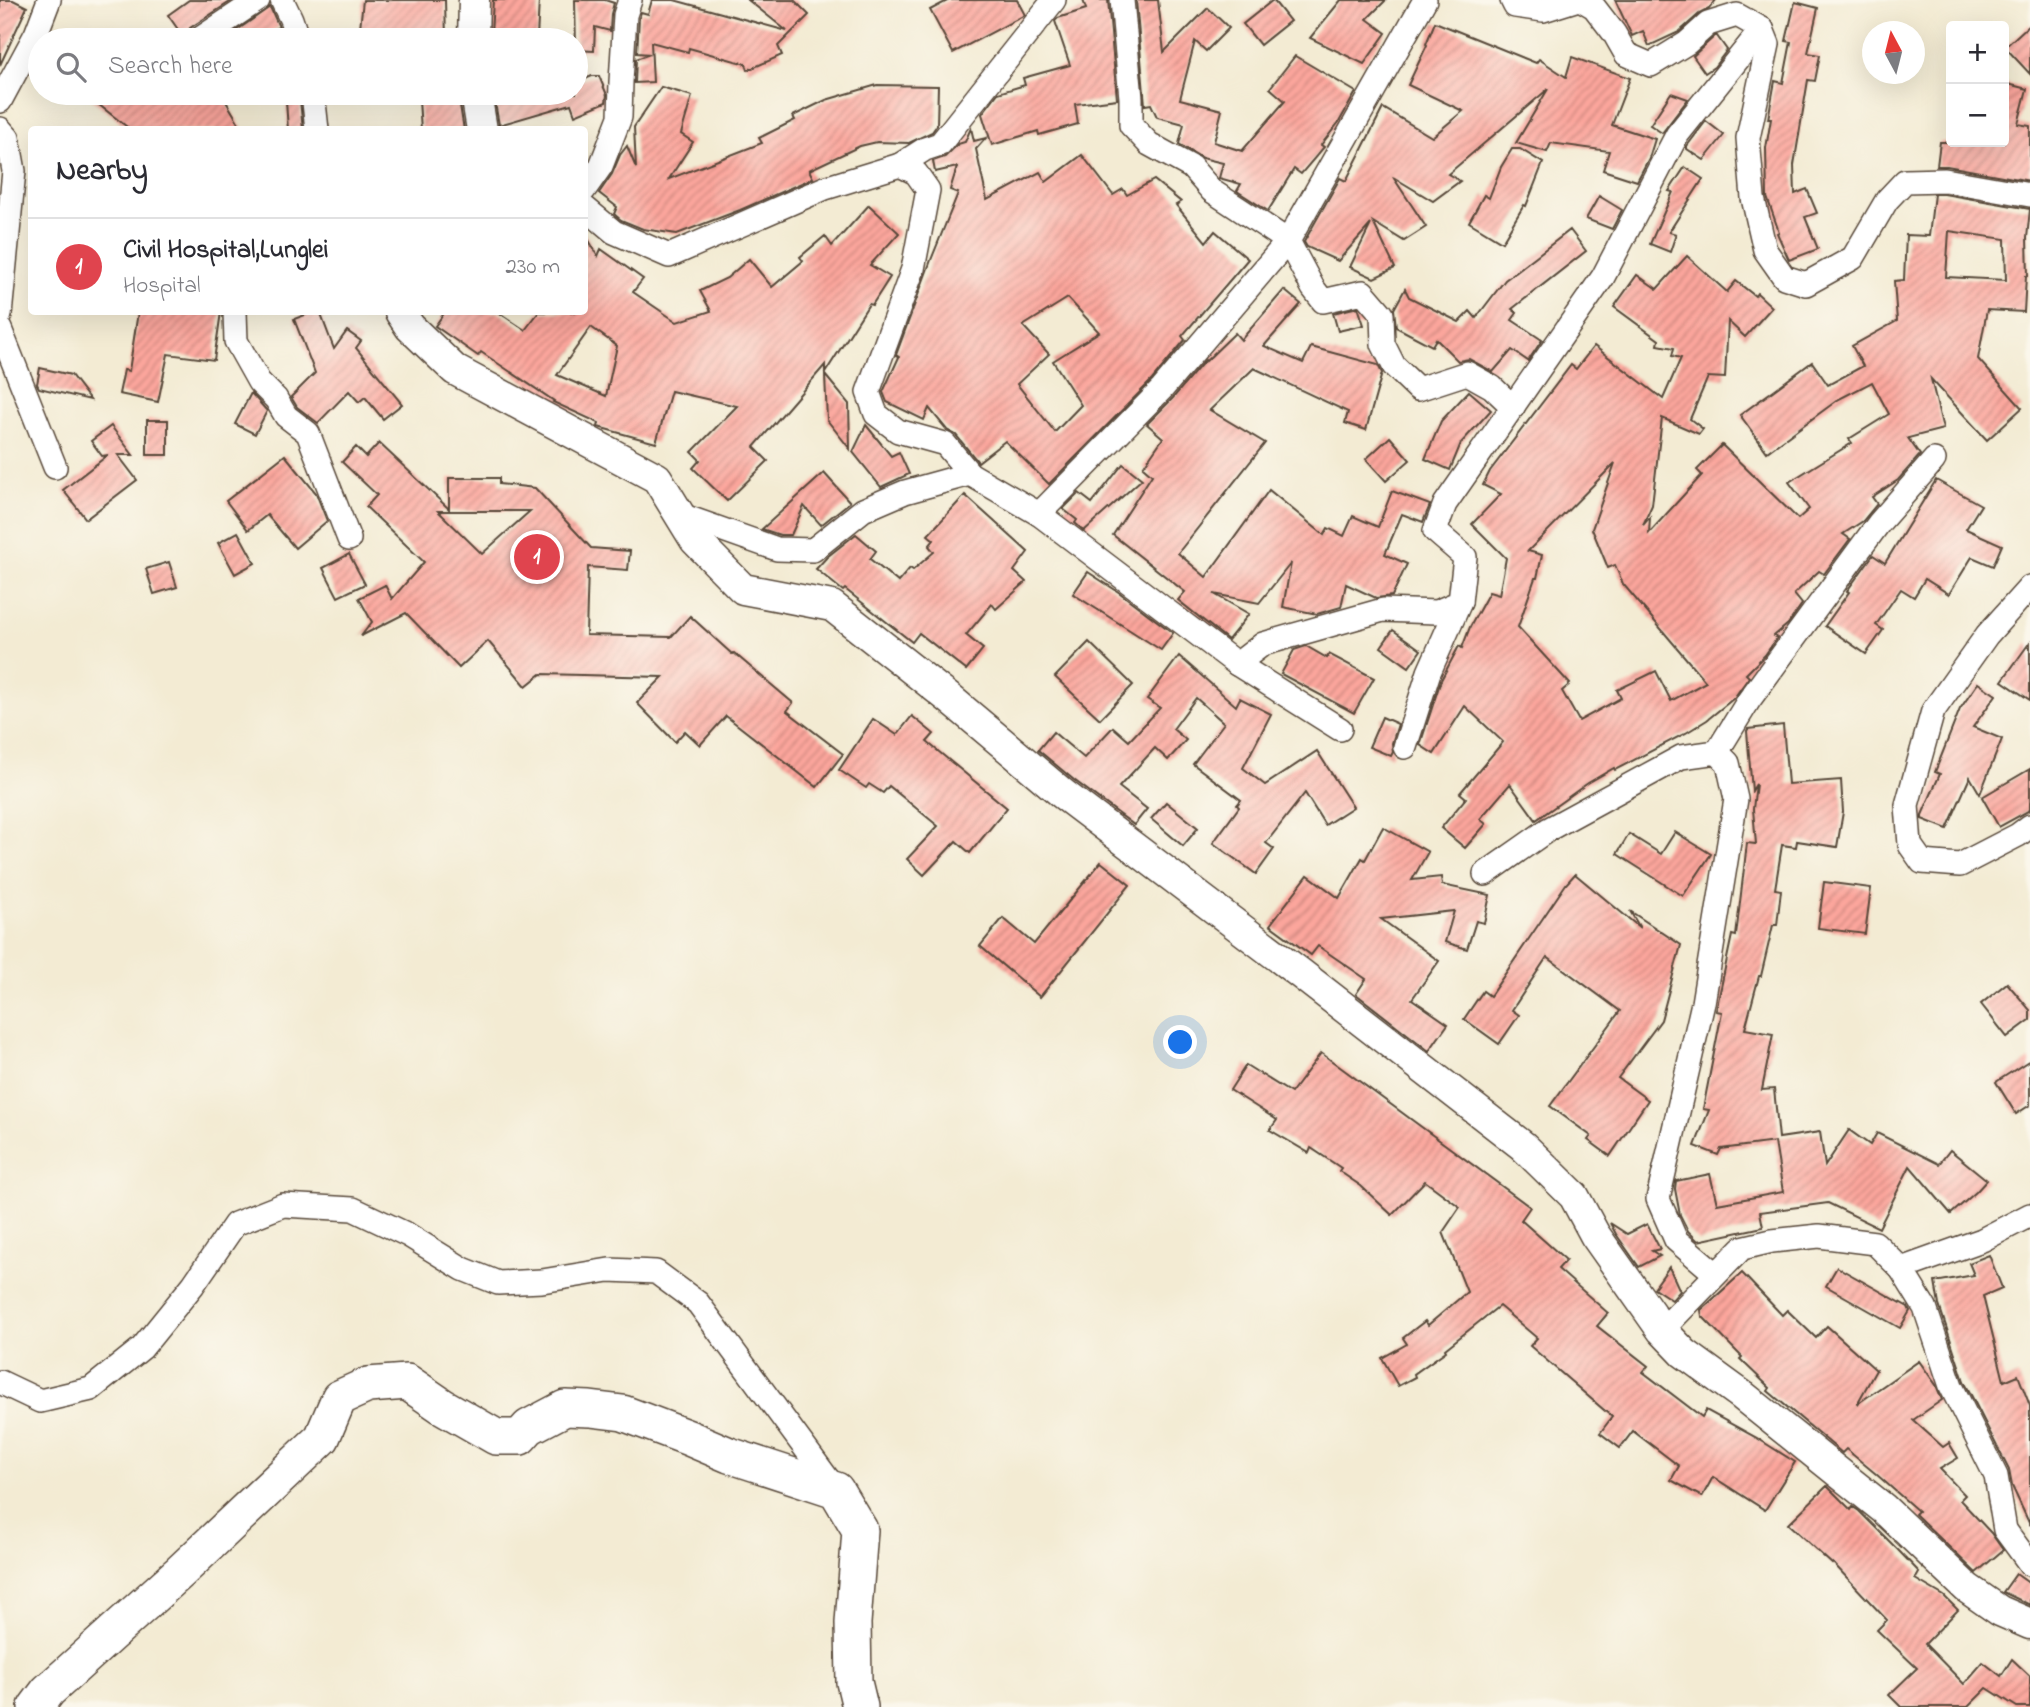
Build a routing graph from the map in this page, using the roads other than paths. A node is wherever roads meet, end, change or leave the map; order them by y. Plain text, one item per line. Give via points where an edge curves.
1 (49, 0) edge
2 (258, 0) edge
3 (282, 0) edge
4 (474, 0) edge
5 (630, 0) edge
6 (1054, 0) edge
7 (1122, 0) edge
8 (1425, 0) edge
9 (1512, 0) edge
10 (1576, 0) edge
11 (1582, 0) edge
12 (1741, 7) edge
13 (38, 28) edge
14 (216, 28) edge
15 (295, 28) edge
16 (473, 28) edge
17 (1762, 29) junction
18 (28, 49) edge
19 (0, 101) edge
20 (314, 105) edge
21 (478, 105) edge
22 (317, 126) edge
23 (481, 126) edge
24 (0, 129) edge
25 (900, 165) junction
26 (588, 184) edge
27 (2030, 195) edge
28 (588, 210) edge
29 (1288, 241) junction
30 (0, 315) edge
31 (235, 315) edge
32 (402, 315) edge
33 (0, 329) edge
34 (1513, 407) junction
35 (1934, 460) dead end
36 (55, 467) dead end
37 (970, 474) junction
38 (678, 514) junction
39 (1039, 514) junction
40 (349, 539) dead end
41 (2030, 587) edge
42 (1460, 602) junction
43 (1237, 664) junction
44 (1340, 729) dead end
45 (1405, 747) dead end
46 (1717, 752) junction
47 (2030, 826) edge
48 (1485, 874) dead end
49 (2030, 1215) edge
50 (1901, 1269) junction
51 (1716, 1274) junction
52 (1662, 1330) junction
53 (0, 1382) edge
54 (836, 1489) junction
55 (2030, 1564) edge
56 (2030, 1624) edge
57 (36, 1707) edge
58 (860, 1707) edge

1 - 13 street
2 - 14 street
3 - 15 street
4 - 16 main road
5 - 26 street via 625,15 620,117 601,166
6 - 25 street via 940,144
7 - 29 street via 1130,125 1149,144 1191,167 1212,191
8 - 29 street
9 - 10 street via 1516,6 1543,10
11 - 12 street via 1594,7 1626,54 1651,65 1708,24
12 - 17 street
17 - 27 street via 1768,44 1748,138 1753,198 1765,250 1784,277 1806,284 1853,258 1887,200 1905,181 1945,180
17 - 34 street via 1677,135 1603,277
18 - 19 street
20 - 22 street
21 - 23 main road
24 - 30 street via 8,138 14,171
25 - 28 street via 825,188 669,256 614,232
25 - 37 street via 916,173 928,190 913,269 868,392 876,414 898,431 945,444
29 - 34 street via 1323,301 1363,292 1382,314 1382,344 1394,366 1418,389 1467,373 1492,387
29 - 39 street via 1161,389
31 - 40 street via 236,341 259,382 286,416 308,433
32 - 38 main road via 456,370 656,478
33 - 36 street
34 - 42 street via 1444,504 1436,531 1465,558
35 - 46 street via 1879,523 1749,700
37 - 38 street via 905,492 863,510 813,550 777,549
37 - 39 street
38 - 52 main road via 695,540 743,589 832,606 1063,794 1523,1146 1574,1196 1595,1236
39 - 43 street
41 - 47 street via 1987,635 1933,711 1907,805 1910,845 1922,862 1960,865
42 - 43 street via 1436,612 1383,610 1263,644
42 - 45 street via 1429,673
43 - 44 street
46 - 48 street via 1681,757 1549,829
46 - 51 street via 1728,763 1736,799 1703,1003 1658,1199 1676,1240
49 - 50 street via 1982,1240
50 - 51 street via 1875,1243 1819,1236 1742,1248
50 - 55 street via 1925,1308 1951,1386 1996,1476 2005,1530
51 - 52 street
52 - 56 main road via 1684,1353 1884,1509 1967,1588 2000,1611
53 - 54 street via 40,1401 91,1389 142,1348 235,1224 283,1205 353,1209 498,1283 609,1270 656,1272 698,1303
54 - 57 highway via 729,1455 623,1413 565,1408 529,1427 520,1437 496,1437 407,1382 368,1385 339,1398 322,1438
54 - 58 highway via 860,1530 853,1623 854,1682

